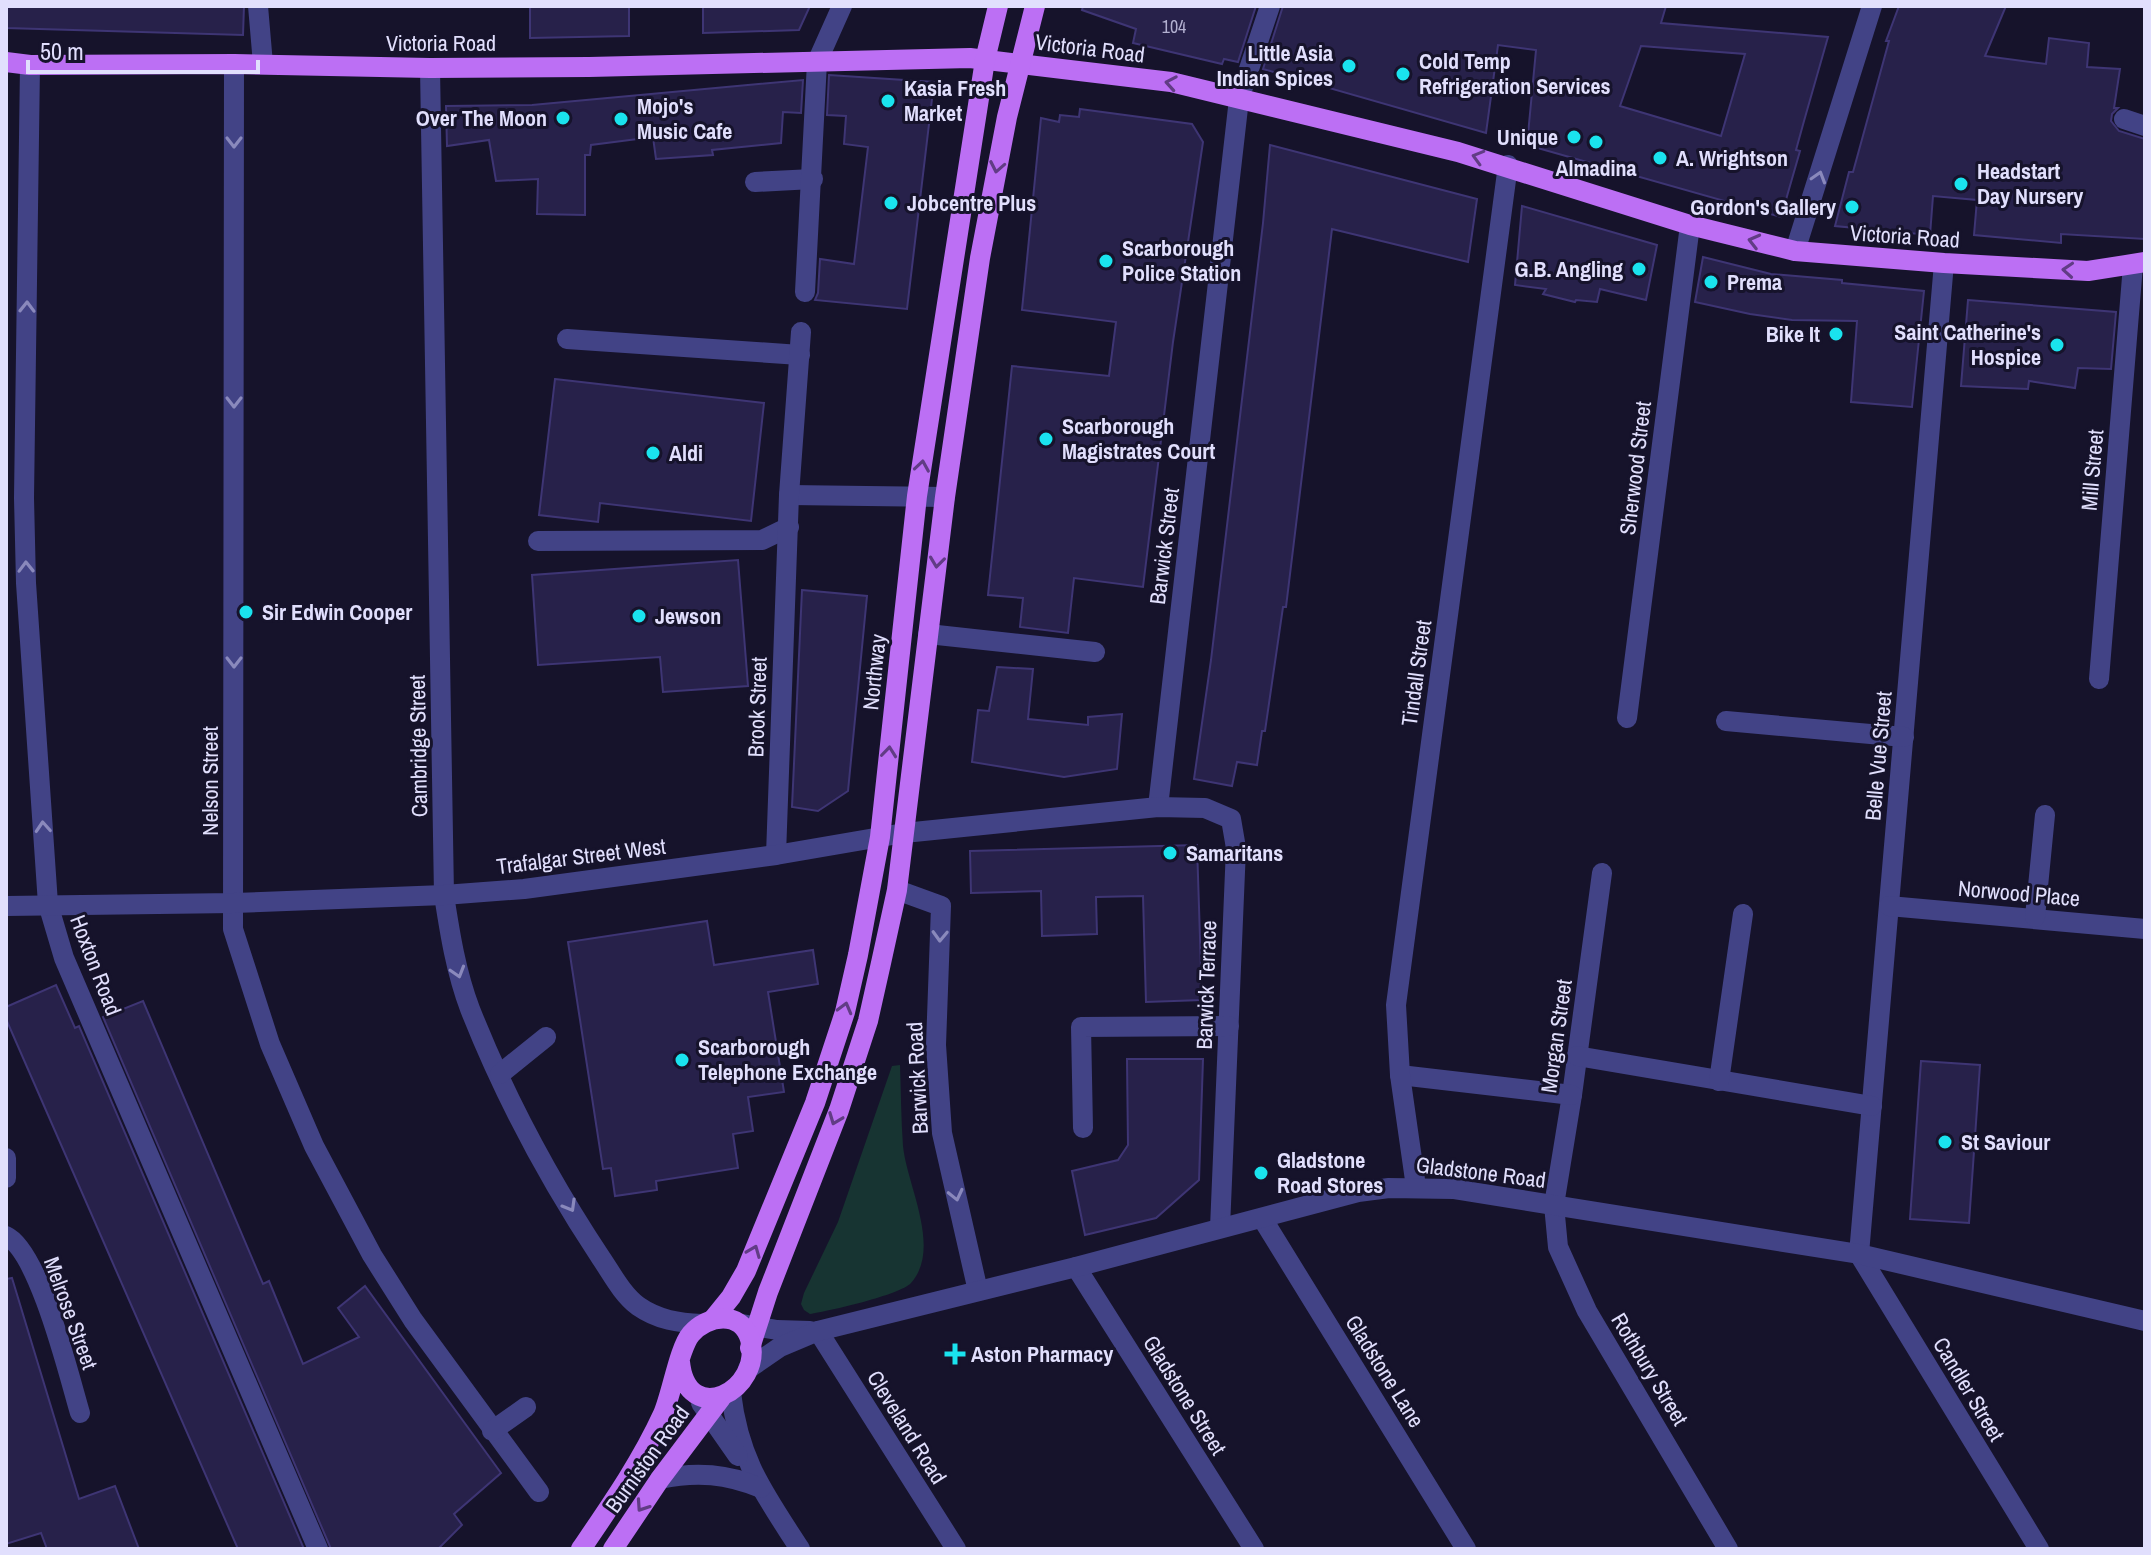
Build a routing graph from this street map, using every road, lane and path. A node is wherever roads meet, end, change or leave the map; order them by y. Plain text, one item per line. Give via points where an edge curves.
1 (258, 6) edge
2 (842, 6) edge
3 (998, 6) edge
4 (1035, 6) edge
5 (1270, 6) edge
6 (1872, 6) edge
7 (985, 60) junction
8 (6, 62) edge
9 (817, 62) junction
10 (1019, 63) junction
11 (234, 64) junction
12 (263, 64) junction
13 (30, 65) junction
14 (430, 68) junction
15 (1239, 99) junction
16 (2124, 119) dead end
17 (2145, 126) edge
18 (1508, 165) junction
19 (813, 179) junction
20 (755, 182) dead end
21 (1690, 225) junction
22 (1795, 251) junction
23 (1944, 263) junction
24 (2139, 263) edge
25 (805, 292) dead end
26 (801, 332) dead end
27 (567, 339) dead end
28 (800, 355) junction
29 (789, 495) junction
30 (917, 496) junction
31 (945, 497) junction
32 (789, 527) junction
33 (538, 541) dead end
34 (928, 634) junction
35 (1095, 652) dead end
36 (2099, 679) dead end
37 (1627, 718) dead end
38 (1726, 721) dead end
39 (1904, 737) junction
40 (1158, 807) junction
41 (2045, 815) dead end
42 (904, 833) junction
43 (880, 837) junction
44 (776, 855) junction
45 (1602, 873) dead end
46 (897, 890) junction
47 (444, 895) junction
48 (234, 903) junction
49 (48, 904) junction
50 (6, 906) edge
51 (1889, 906) junction
52 (1743, 914) dead end
53 (2035, 917) junction
54 (2145, 929) edge
55 (1229, 1026) junction
56 (546, 1037) dead end
57 (1577, 1056) junction
58 (500, 1074) junction
59 (1400, 1075) junction
60 (1719, 1081) junction
61 (1572, 1095) junction
62 (1872, 1106) junction
63 (1083, 1128) dead end
64 (6, 1158) edge
65 (6, 1178) edge
66 (1416, 1187) junction
67 (1554, 1205) junction
68 (1262, 1218) junction
69 (1220, 1228) junction
70 (6, 1236) edge
71 (1859, 1254) junction
72 (1076, 1267) junction
73 (978, 1291) junction
74 (708, 1321) junction
75 (2145, 1321) edge
76 (747, 1325) junction
77 (818, 1331) junction
78 (680, 1362) junction
79 (748, 1369) junction
80 (720, 1402) junction
81 (526, 1407) dead end
82 (80, 1413) dead end
83 (492, 1431) junction
84 (660, 1479) junction
85 (761, 1488) junction
86 (539, 1492) dead end
87 (318, 1549) edge
88 (581, 1549) edge
89 (613, 1549) edge
90 (800, 1549) edge
91 (956, 1549) edge
92 (1254, 1549) edge
93 (1466, 1549) edge
94 (1728, 1549) edge
95 (2039, 1549) edge

1 - 12 street
2 - 9 street
3 - 7 main road, Northway
4 - 10 main road
5 - 15 street, Barwick Street
22 -> 6 street
7 - 9 main road, Victoria Road
7 - 10 main road, Victoria Road
30 -> 7 main road, Northway
8 - 13 main road, Victoria Road
9 - 14 main road, Victoria Road
9 - 19 street
15 -> 10 main road, Victoria Road via 1171,82
10 -> 31 main road via 980,258
11 - 12 main road, Victoria Road
11 - 13 main road, Victoria Road
11 -> 48 street, Nelson Street
12 - 14 main road, Victoria Road
49 -> 13 street, Hoxton Road via 26,583
14 - 47 street, Cambridge Street
18 -> 15 main road, Victoria Road
15 - 40 street, Barwick Street
16 - 17 street
18 - 21 main road, Victoria Road
18 - 59 street, Tindall Street via 1396,1005
19 - 20 street
19 - 25 street
22 -> 21 main road, Victoria Road
21 - 37 street, Sherwood Street
22 - 23 main road, Victoria Road
24 -> 23 main road, Victoria Road via 2088,271
23 - 39 street, Belle Vue Street
24 - 36 street, Mill Street
26 - 28 street, Brook Street
27 - 28 street
28 - 29 street, Brook Street
29 - 30 street
29 - 32 street, Brook Street
30 - 31 street
43 -> 30 main road, Northway
31 -> 34 main road
32 - 33 street via 762,540
32 - 44 street, Brook Street
34 - 35 street
34 - 42 main road
38 - 39 street
39 - 51 street, Belle Vue Street
40 - 42 street, Trafalgar Street West
40 - 55 street, Barwick Terrace via 1205,808 1231,819 1236,848
41 - 53 street
42 - 43 street, Trafalgar Street West
42 - 46 main road
43 - 44 street, Trafalgar Street West
74 -> 43 main road, Northway via 746,1271 815,1103 845,1012
44 - 47 street, Trafalgar Street West
45 - 57 street, Morgan Street
46 -> 73 street, Barwick Road via 941,906 936,1045 942,1133
46 -> 76 main road via 868,1021 839,1110 768,1292
47 - 48 street, Trafalgar Street West
47 -> 58 street, Cambridge Street via 455,962
48 - 49 street, Trafalgar Street West
48 - 83 street, Nelson Street via 233,929 247,979 314,1146 372,1255
49 - 50 street, Trafalgar Street West
49 - 87 street, Hoxton Road via 64,958
51 - 53 street, Norwood Place
51 - 62 street, Belle Vue Street
52 - 60 street
53 - 54 street, Norwood Place
55 - 63 street via 1081,1027
55 - 69 street, Barwick Terrace
56 - 58 street
57 - 60 street
57 - 61 street, Morgan Street
58 -> 74 street, Cambridge Street via 533,1141 626,1295 662,1319
59 - 61 street
59 - 66 street, Tindall Street
60 - 62 street
61 - 67 street, Morgan Street
62 - 71 street, Belle Vue Street
64 - 65 street
66 - 67 street, Gladstone Road
66 - 68 street, Gladstone Road via 1358,1192
67 - 71 street, Gladstone Road
67 - 94 street, Rothbury Street via 1558,1247 1587,1311
68 - 69 street, Gladstone Road
68 - 93 street, Gladstone Lane
69 - 72 street, Gladstone Road
70 - 82 street, Melrose Street via 30,1263
71 - 75 street, Gladstone Road
71 - 95 street, Candler Street
72 - 73 street, Gladstone Road
72 - 92 street, Gladstone Street
73 - 77 street, Gladstone Road
74 - 76 main road via 723,1318
74 - 78 main road via 685,1343
76 - 77 street, Gladstone Road
76 - 79 main road
77 - 79 street, Gladstone Road via 780,1347
77 - 91 street, Cleveland Road
78 - 80 main road via 692,1392
78 - 88 main road, Burniston Road via 640,1461
79 - 80 main road
80 - 84 main road, Burniston Road
80 - 85 street
80 - 85 street
81 - 83 street
83 - 86 street, Nelson Street
84 - 85 street via 709,1474
84 -> 89 main road, Burniston Road
85 - 90 street

